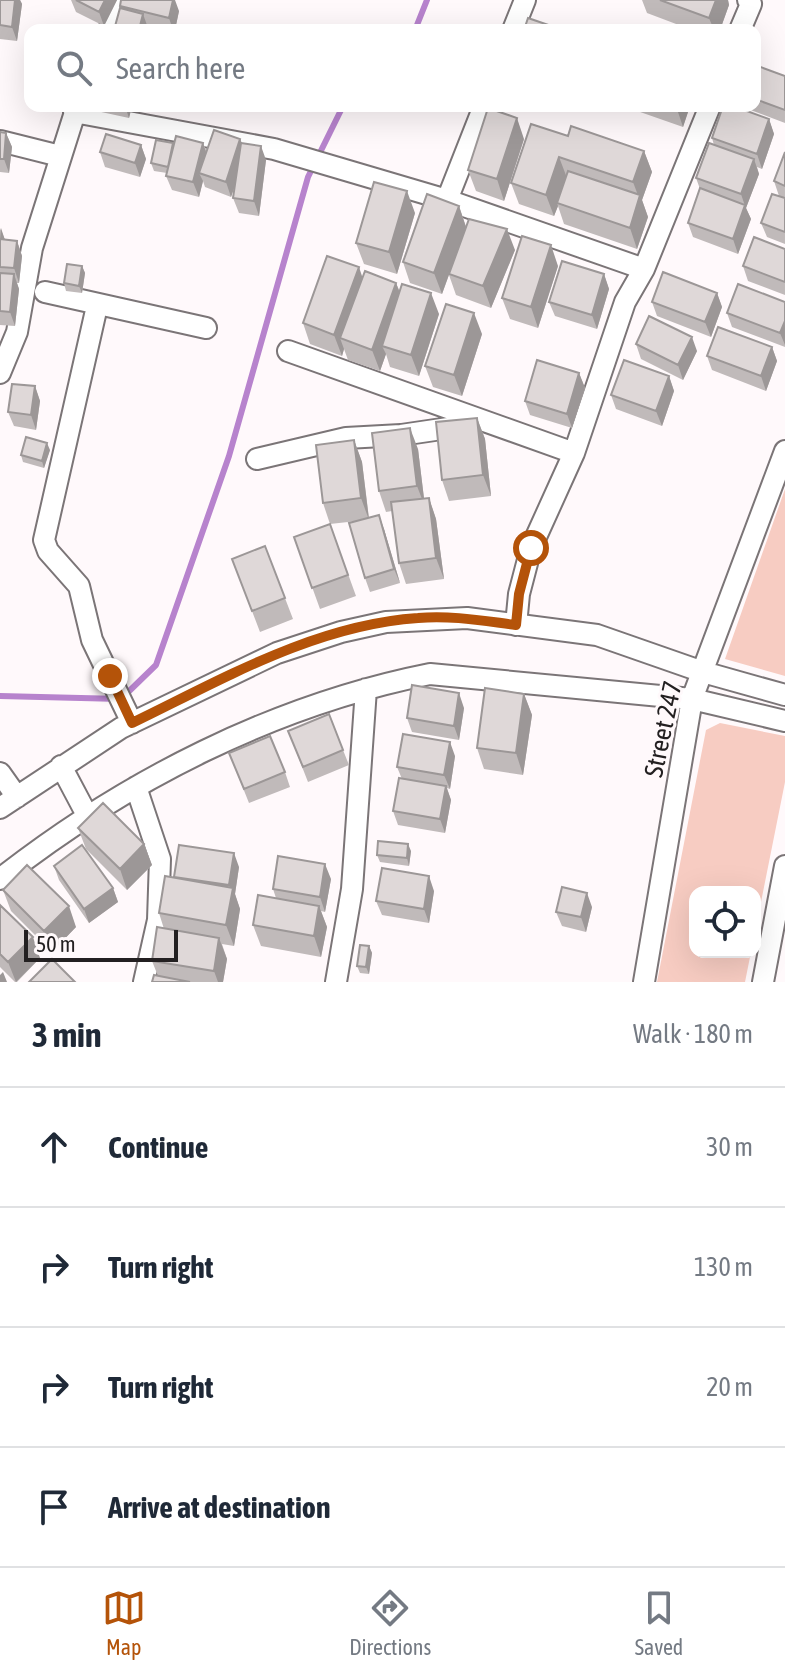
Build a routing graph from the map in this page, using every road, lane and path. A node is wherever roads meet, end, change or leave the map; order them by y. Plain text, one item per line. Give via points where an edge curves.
1 (121, 0) edge
2 (525, 0) edge
3 (748, 0) edge
4 (111, 24) edge
5 (515, 24) edge
6 (743, 24) edge
7 (75, 112) edge
8 (90, 112) edge
9 (482, 112) edge
10 (708, 112) edge
11 (0, 141) edge
12 (60, 156) junction
13 (447, 200) junction
14 (644, 269) junction
15 (45, 292) dead end
16 (97, 306) junction
17 (206, 328) dead end
18 (288, 351) dead end
19 (0, 373) edge
20 (486, 422) junction
21 (785, 451) edge
22 (574, 453) junction
23 (257, 459) dead end
24 (516, 625) junction
25 (703, 672) junction
26 (366, 689) junction
27 (785, 695) edge
28 (692, 699) junction
29 (785, 721) edge
30 (132, 723) junction
31 (61, 766) junction
32 (0, 773) edge
33 (136, 787) junction
34 (8, 802) edge
35 (88, 817) junction
36 (785, 866) edge
37 (0, 879) edge
38 (778, 948) edge
39 (144, 982) edge
40 (336, 982) edge
41 (644, 982) edge
42 (763, 982) edge

1 - 4 street
2 - 5 street
3 - 6 street
7 - 12 street
8 - 13 street via 317,162
9 - 13 street
10 - 14 street
11 - 12 street
12 - 19 street via 32,248 17,332
13 - 14 street
14 - 22 street via 625,302
15 - 16 street
16 - 17 street
16 - 30 street via 44,540 79,586 92,640
18 - 20 street
20 - 22 street
20 - 23 street via 346,438
21 - 25 street, Street 247
22 - 24 street via 531,548
24 - 25 street via 597,635
24 - 30 street via 420,618 341,632 277,653
25 - 27 street
25 - 28 street, Street 247
26 - 28 street via 430,674
26 - 33 street via 225,740
26 - 40 street via 352,889
28 - 29 street
28 - 41 street, Street 247
30 - 31 street
31 - 34 street
31 - 35 street
32 - 34 street
33 - 35 street
33 - 39 street via 160,859 158,920
35 - 37 street
36 - 38 street
38 - 42 street

